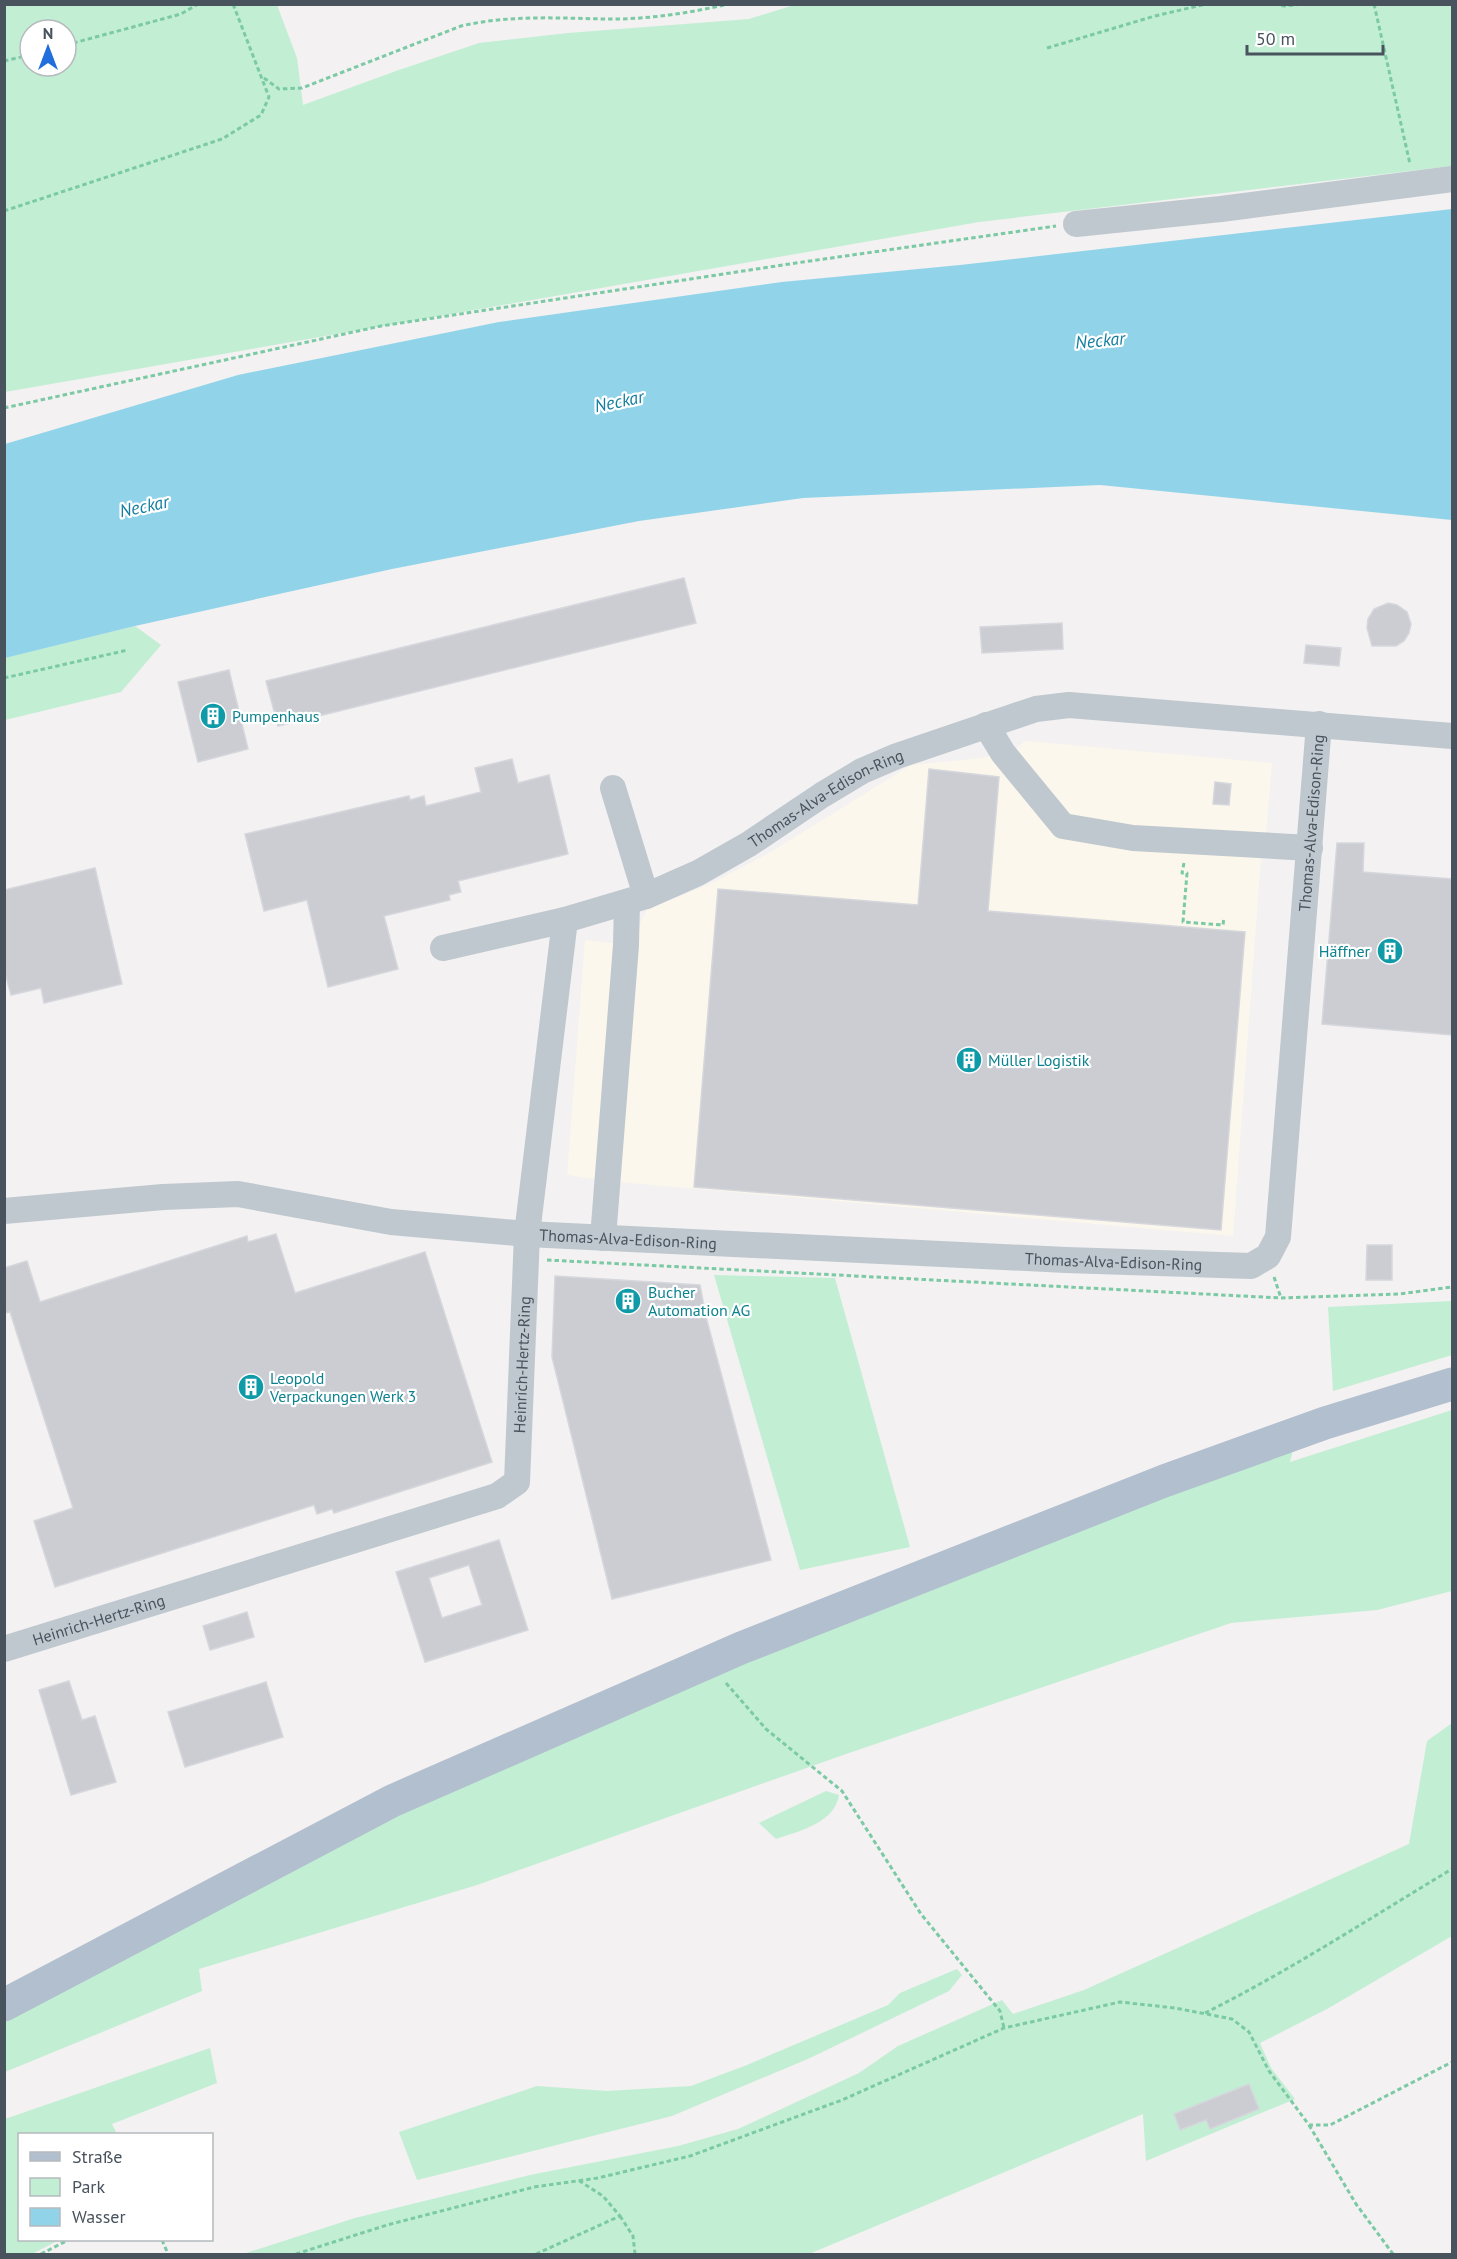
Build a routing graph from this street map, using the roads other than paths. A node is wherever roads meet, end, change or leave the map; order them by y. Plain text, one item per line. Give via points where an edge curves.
1 (1452, 179) edge
2 (1076, 224) road end
3 (1318, 724) junction
4 (986, 725) junction
5 (1452, 735) edge
6 (613, 788) dead end
7 (1310, 848) junction
8 (637, 899) junction
9 (565, 920) junction
10 (443, 948) dead end
11 (4, 1211) edge
12 (603, 1238) junction
13 (527, 1246) junction
14 (1452, 1384) edge
15 (4, 1649) edge
16 (4, 2005) edge

1 - 2 street
3 - 4 street, Thomas-Alva-Edison-Ring via 1069,705 1035,709
3 - 5 street
3 - 7 street, Thomas-Alva-Edison-Ring
4 - 7 street via 1003,753 1063,826 1133,838
4 - 8 street, Thomas-Alva-Edison-Ring via 862,771 749,844 698,873
6 - 8 street
7 - 12 street, Thomas-Alva-Edison-Ring via 1278,1237 1268,1256 1251,1266
8 - 9 street, Thomas-Alva-Edison-Ring
8 - 12 street via 626,945
9 - 10 street
9 - 13 street, Thomas-Alva-Edison-Ring
11 - 13 street via 237,1194
12 - 13 street, Thomas-Alva-Edison-Ring
13 - 15 street, Heinrich-Hertz-Ring via 516,1482 497,1496
14 - 16 main road via 1325,1423 1164,1481 711,1662 392,1801

